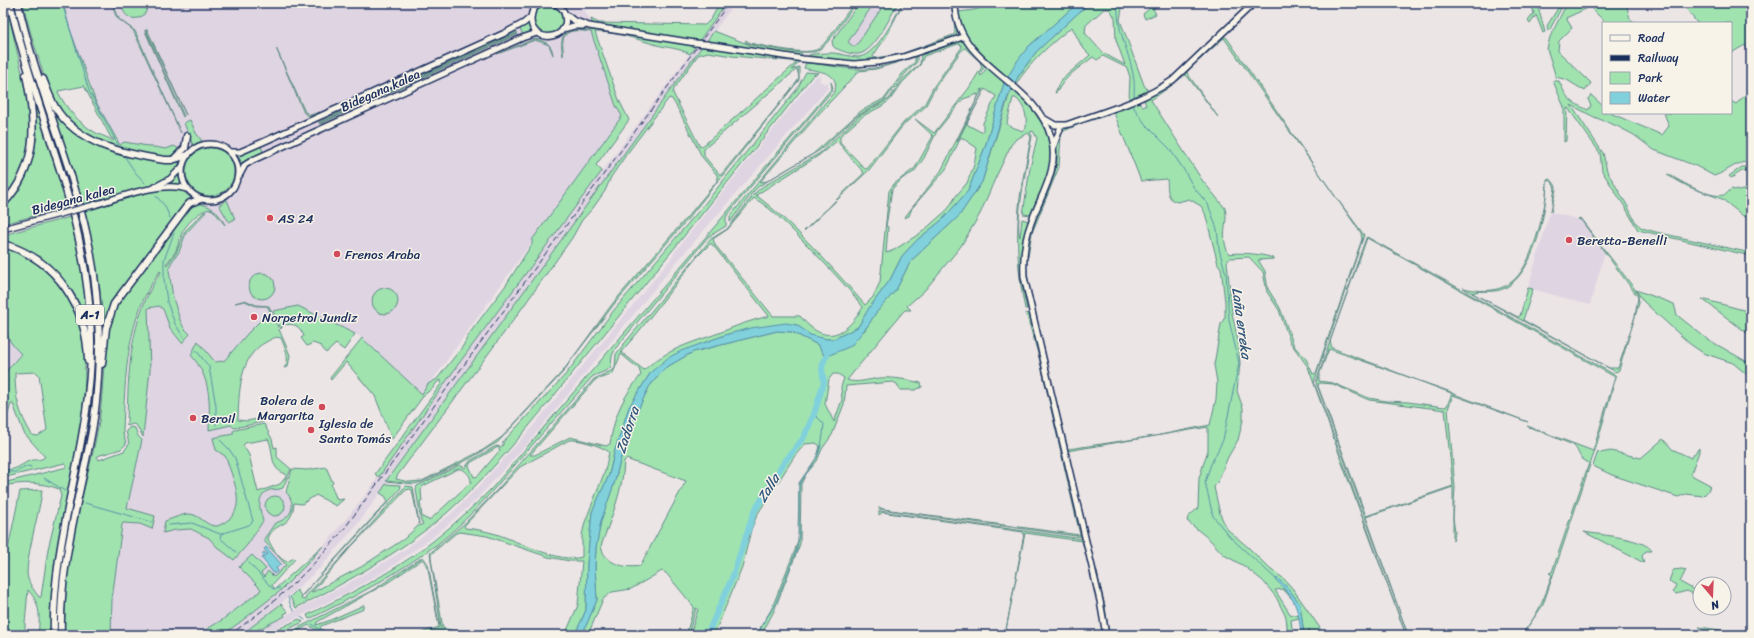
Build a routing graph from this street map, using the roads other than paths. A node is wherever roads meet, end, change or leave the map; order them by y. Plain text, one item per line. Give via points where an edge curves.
1 (10, 3) edge
2 (18, 3) edge
3 (542, 3) edge
4 (553, 3) edge
5 (955, 3) edge
6 (1254, 3) edge
7 (565, 14) junction
8 (531, 17) junction
9 (589, 26) junction
10 (16, 27) junction
11 (563, 30) junction
12 (537, 33) junction
13 (963, 37) junction
14 (30, 49) junction
15 (1043, 118) junction
16 (1060, 128) junction
17 (1049, 130) junction
18 (187, 136) dead end
19 (1054, 149) junction
20 (230, 152) junction
21 (188, 155) junction
22 (172, 160) junction
23 (183, 165) junction
24 (238, 176) junction
25 (187, 188) junction
26 (148, 190) junction
27 (201, 199) junction
28 (3, 204) edge
29 (3, 229) edge
30 (3, 244) edge
31 (89, 401) junction
32 (94, 412) junction
33 (54, 635) edge
34 (61, 635) edge
35 (1106, 635) edge

1 - 10 highway, A-1
2 - 14 highway, A-1
3 - 8 street, Bidegana kalea via 536,7
4 - 7 street via 562,8
5 - 13 street via 956,19
6 - 16 street via 1162,88
7 - 9 street
7 - 11 street
8 - 12 street via 533,29
8 - 20 street, Bidegana kalea via 505,33 261,143 240,152
9 - 11 street via 574,26
9 - 13 street, bridge via 809,60 854,64 903,58
10 - 28 highway via 31,98 33,141 23,175
10 - 31 highway, A-1 via 80,240 90,316
11 - 12 street via 550,37
12 - 24 street, Bidegana kalea via 253,160 245,165
13 - 15 street via 973,50
14 - 22 highway via 56,107 66,121 82,135 114,149
14 - 32 highway, A-1 via 79,203 91,259 99,339
15 - 16 street
15 - 17 street
16 - 17 street
16 - 19 street
17 - 19 street
18 - 22 highway via 183,152
19 - 35 street via 1052,173 1030,224 1024,247 1024,277
20 - 21 street via 218,145 208,144 199,146
20 - 24 street via 237,163
21 - 22 highway
21 - 23 street
23 - 25 street via 183,180
23 - 26 street, Bidegana kalea via 170,179
24 - 27 street via 235,186 227,195 216,200
25 - 26 street, Bidegana kalea via 173,186
25 - 27 street
26 - 29 street, Bidegana kalea, bridge
27 - 32 highway via 186,206 114,304 106,328 99,394
30 - 31 highway via 22,250 42,262 59,278 73,300 85,338
31 - 33 highway, A-1 via 58,561
32 - 34 highway, A-1 via 66,561

